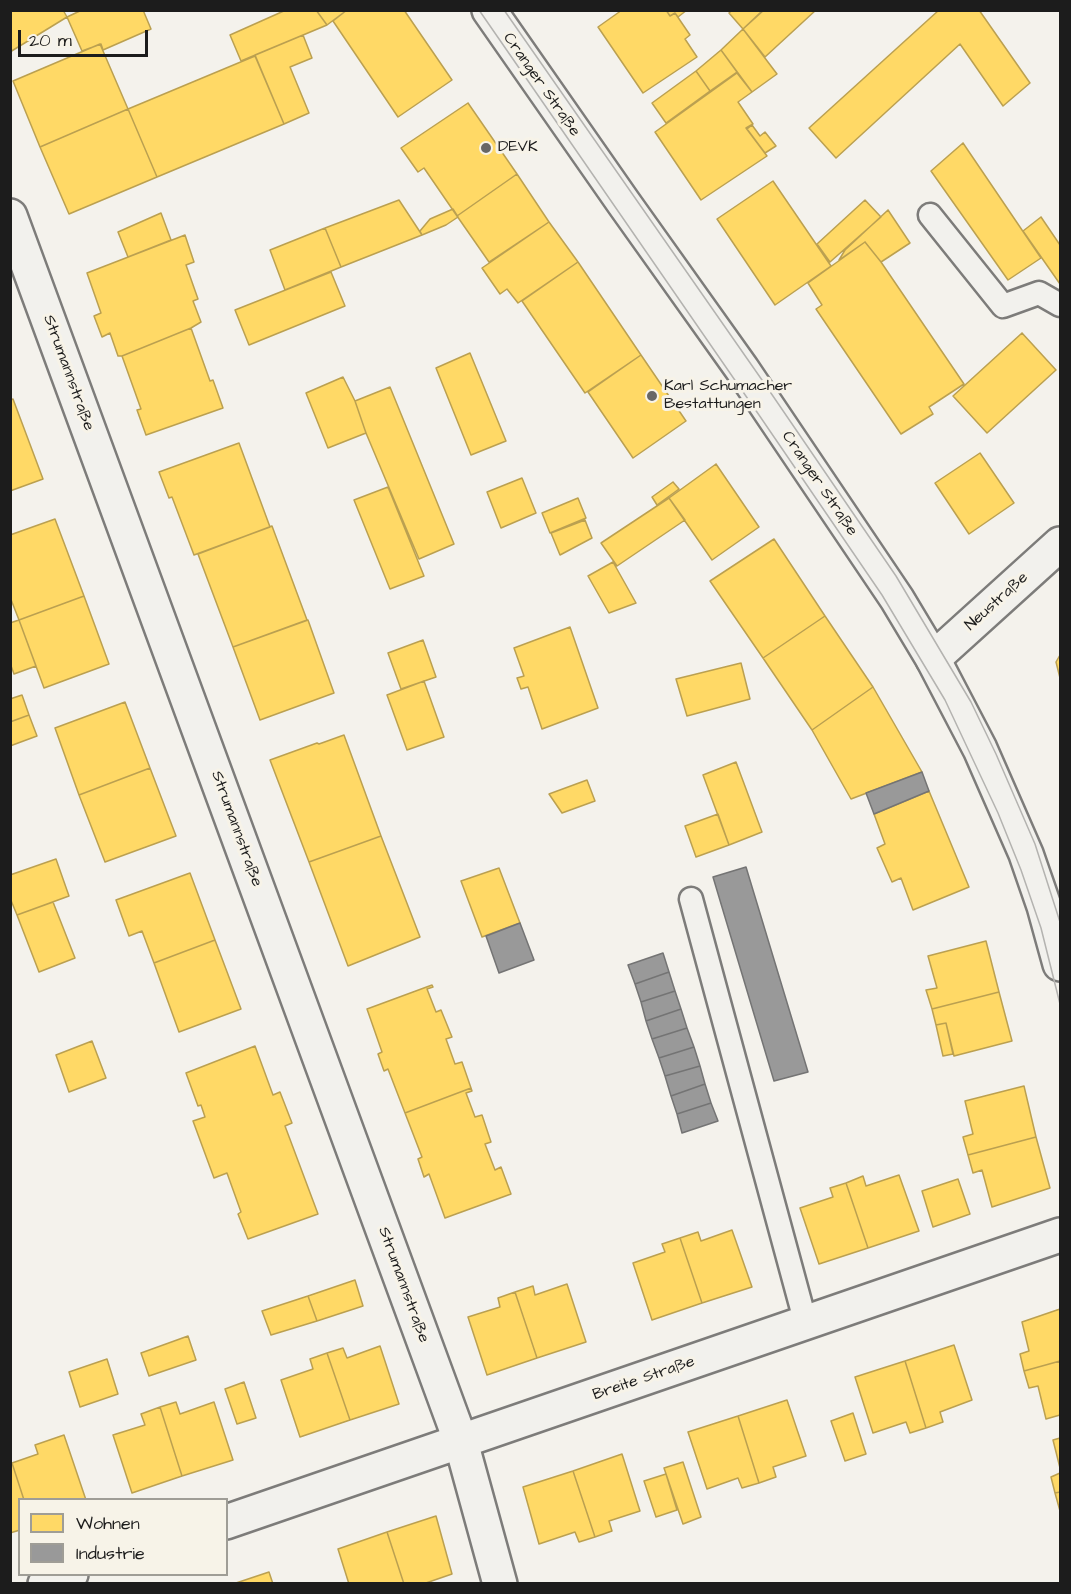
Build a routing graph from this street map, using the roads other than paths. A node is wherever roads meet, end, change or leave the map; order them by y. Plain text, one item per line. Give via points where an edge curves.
1 (489, 10) edge
2 (930, 215) dead end
3 (10, 216) edge
4 (1060, 305) edge
5 (1060, 544) edge
6 (933, 659) junction
7 (691, 899) dead end
8 (1060, 964) edge
9 (1060, 1235) edge
10 (806, 1324) junction
11 (461, 1442) junction
12 (228, 1521) edge
13 (68, 1576) edge
14 (45, 1584) edge
15 (500, 1584) edge

1 - 6 street, Cranger Straße via 747,376
2 - 4 lane via 1003,306 1039,293
3 - 11 street, Strumannstraße
5 - 6 street, Neustraße
6 - 8 street, Cranger Straße via 980,749 1026,854
7 - 10 lane
9 - 10 street, Breite Straße
10 - 11 street, Breite Straße
11 - 12 street, Breite Straße
11 - 15 street, Strumannstraße
13 - 14 street

